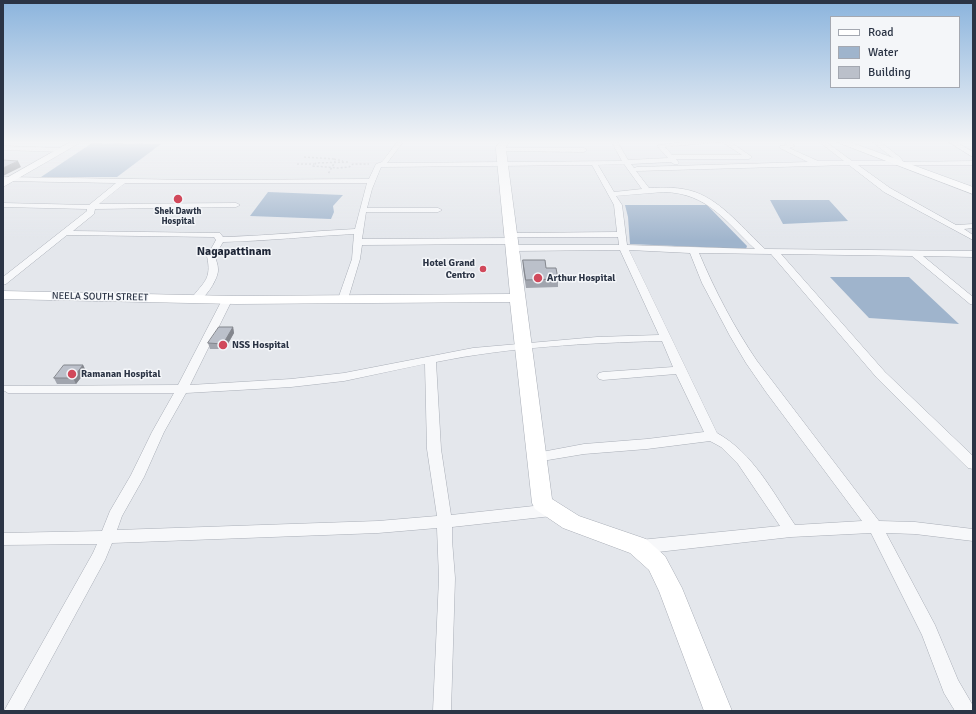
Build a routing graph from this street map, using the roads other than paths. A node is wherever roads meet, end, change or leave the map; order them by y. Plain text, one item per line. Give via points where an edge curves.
1 (17, 174) edge
2 (373, 174) edge
3 (505, 174) edge
4 (600, 174) edge
5 (636, 174) edge
6 (867, 174) edge
7 (927, 174) edge
8 (8, 179) edge
9 (123, 181) junction
10 (370, 181) junction
11 (3, 184) edge
12 (647, 191) junction
13 (973, 191) edge
14 (611, 194) junction
15 (3, 204) edge
16 (236, 205) dead end
17 (91, 207) junction
18 (363, 210) junction
19 (438, 210) dead end
20 (973, 226) edge
21 (953, 228) junction
22 (65, 232) junction
23 (358, 232) junction
24 (622, 234) junction
25 (973, 238) edge
26 (220, 240) junction
27 (511, 241) junction
28 (358, 242) junction
29 (623, 247) junction
30 (693, 250) junction
31 (768, 252) junction
32 (915, 254) junction
33 (973, 254) edge
34 (3, 282) edge
35 (3, 295) edge
36 (517, 298) junction
37 (196, 299) junction
38 (344, 299) junction
39 (228, 300) junction
40 (973, 302) edge
41 (667, 338) junction
42 (523, 346) junction
43 (430, 361) junction
44 (681, 370) junction
45 (603, 376) dead end
46 (8, 389) dead end
47 (182, 389) junction
48 (712, 436) junction
49 (536, 457) junction
50 (973, 464) edge
51 (552, 510) junction
52 (444, 521) junction
53 (875, 527) junction
54 (791, 531) junction
55 (973, 535) edge
56 (106, 538) junction
57 (3, 539) edge
58 (639, 547) junction
59 (13, 711) edge
60 (442, 711) edge
61 (718, 711) edge
62 (965, 711) edge

1 - 8 street
2 - 10 street
3 - 27 street
4 - 14 street
5 - 12 street
6 - 21 street via 887,190
7 - 13 street
8 - 9 street
8 - 11 street
9 - 10 street
9 - 17 street
10 - 18 street
12 - 14 street
12 - 31 street via 682,191 701,198
14 - 24 street via 618,205
15 - 17 street
16 - 17 street
17 - 22 street via 91,212
18 - 19 street
18 - 23 street
20 - 21 street
21 - 25 street
22 - 26 street via 213,235 219,236
22 - 34 street
23 - 26 street
23 - 28 street
24 - 27 street
24 - 29 street
26 - 37 street via 211,256 214,270 207,287
27 - 28 street
27 - 29 street
27 - 36 street
28 - 38 street via 356,259
29 - 30 street
29 - 41 street
30 - 31 street
30 - 53 street via 707,283 756,370
31 - 32 street
31 - 50 street via 881,375
32 - 33 street
32 - 40 street
35 - 37 street, NEELA SOUTH STREET
36 - 38 street, NEELA SOUTH STREET
36 - 42 street
37 - 39 street, NEELA SOUTH STREET
38 - 39 street, NEELA SOUTH STREET
39 - 47 street via 204,342
41 - 42 street
41 - 44 street
42 - 43 street via 473,351
42 - 49 street
43 - 47 street via 336,378
43 - 52 street via 434,449
44 - 45 street
44 - 48 street
46 - 47 street
47 - 56 street
48 - 49 street via 584,449
48 - 54 street via 726,444 743,460
49 - 51 street via 542,503
51 - 52 street
51 - 58 street via 571,522
52 - 56 street via 378,527
52 - 60 street via 447,578
53 - 54 street
53 - 55 street via 915,528
53 - 62 street via 929,631 951,686
54 - 58 street
56 - 57 street
56 - 59 street via 96,561
58 - 61 street via 657,563 670,588

